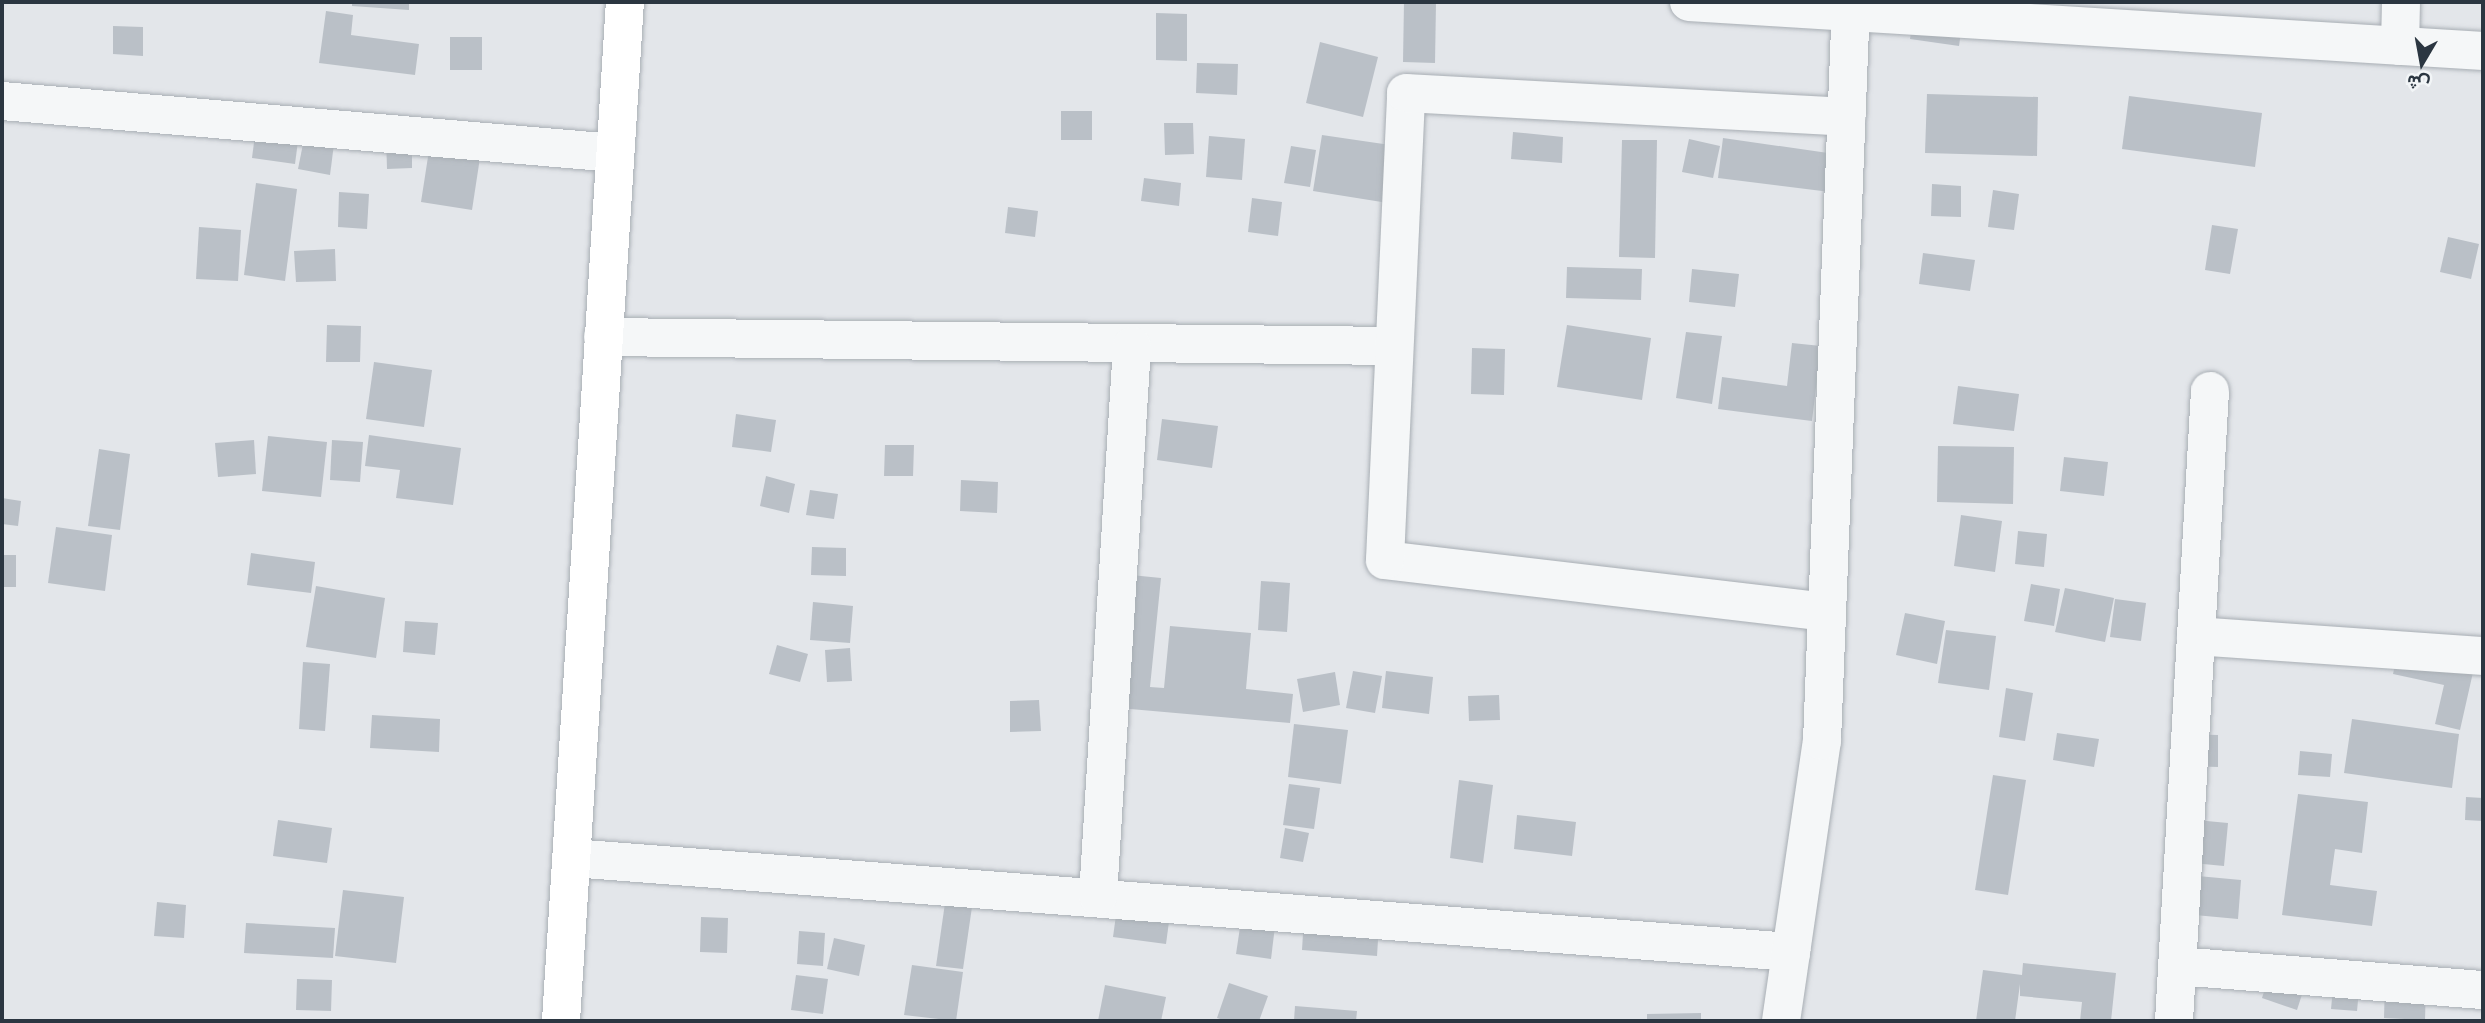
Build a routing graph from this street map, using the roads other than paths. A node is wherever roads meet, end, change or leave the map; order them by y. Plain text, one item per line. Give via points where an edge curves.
1 (625, 2) edge
2 (1689, 2) edge
3 (2401, 2) edge
4 (1850, 7) edge
5 (2400, 46) junction
6 (2483, 51) edge
7 (2, 101) edge
8 (1846, 117) junction
9 (615, 153) junction
10 (603, 338) junction
11 (1132, 346) junction
12 (1394, 346) junction
13 (2210, 391) dead end
14 (1826, 612) junction
15 (2196, 636) junction
16 (2483, 656) edge
17 (572, 858) junction
18 (1098, 897) junction
19 (1791, 952) junction
20 (2177, 966) junction
21 (2483, 990) edge
22 (561, 1021) edge
23 (1781, 1021) edge
24 (2174, 1021) edge

1 - 9 main road
2 - 4 street
3 - 5 street
4 - 5 street
4 - 8 street
5 - 6 street
7 - 9 street
8 - 12 street via 1406,93
8 - 14 street
9 - 10 main road
10 - 11 street
10 - 17 main road
11 - 12 street
11 - 18 street
12 - 14 street via 1385,560
13 - 15 street
14 - 19 street via 1822,741
15 - 16 street
15 - 20 street
17 - 18 street
17 - 22 main road
18 - 19 street
19 - 23 street
20 - 21 street
20 - 24 street

